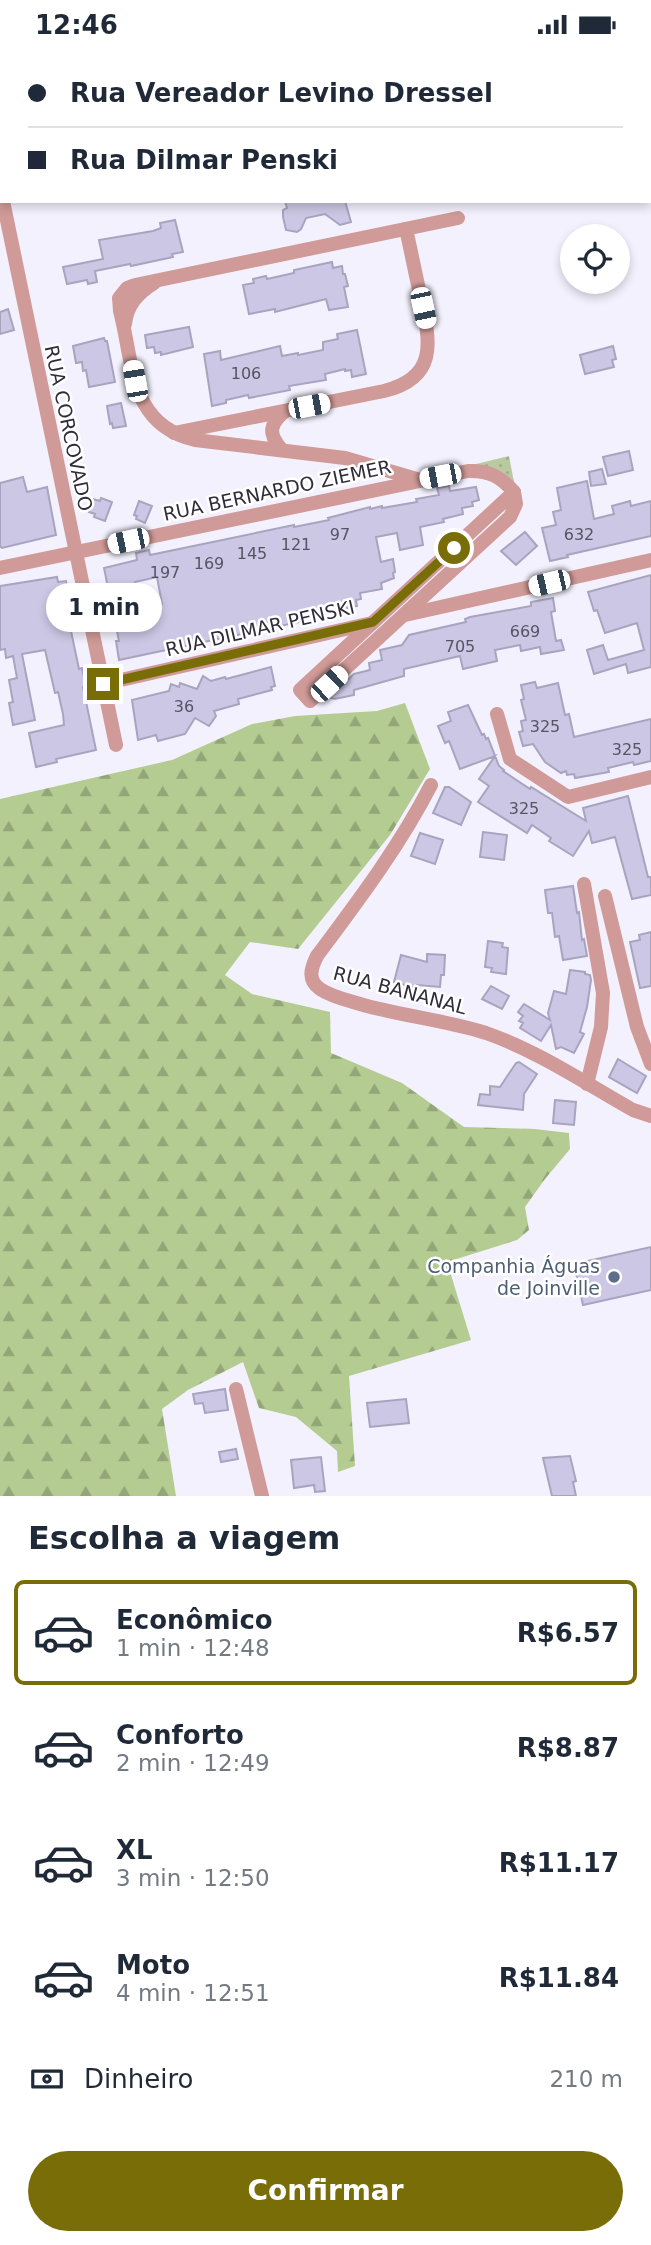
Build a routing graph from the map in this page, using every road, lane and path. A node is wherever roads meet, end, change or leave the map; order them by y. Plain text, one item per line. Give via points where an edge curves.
1 (3, 203) edge
2 (458, 218) dead end
3 (406, 229) junction
4 (164, 279) junction
5 (122, 293) junction
6 (129, 306) junction
7 (127, 336) junction
8 (285, 411) junction
9 (247, 419) junction
10 (173, 433) junction
11 (246, 446) junction
12 (281, 449) junction
13 (420, 480) junction
14 (514, 492) junction
15 (75, 552) junction
16 (651, 559) edge
17 (0, 568) edge
18 (403, 615) junction
19 (373, 622) junction
20 (103, 684) junction
21 (497, 713) dead end
22 (116, 745) dead end
23 (651, 777) edge
24 (430, 785) dead end
25 (584, 884) dead end
26 (605, 896) dead end
27 (651, 1064) edge
28 (587, 1084) junction
29 (651, 1116) edge
30 (236, 1388) dead end
31 (262, 1496) edge

1 - 15 street, RUA CORCOVADO
2 - 3 street
3 - 4 street
3 - 8 street via 429,335 424,364 395,389
4 - 5 street
4 - 6 street via 146,288
5 - 6 street
5 - 7 street via 119,302
6 - 7 street
7 - 10 street via 141,400
8 - 9 street
8 - 12 street via 272,426 274,441
9 - 10 street
9 - 11 street via 236,434
10 - 11 street
11 - 12 street
12 - 13 street via 345,458
13 - 14 street, RUA BERNARDO ZIEMER via 488,472
13 - 15 street, RUA BERNARDO ZIEMER
14 - 18 street via 516,504 510,517
14 - 19 street
15 - 17 street, RUA BERNARDO ZIEMER
15 - 20 street, RUA CORCOVADO
16 - 18 street, RUA DILMAR PENSKI
18 - 19 street, RUA DILMAR PENSKI
18 - 19 street via 310,701 300,690
19 - 20 street, RUA DILMAR PENSKI
20 - 22 street, RUA CORCOVADO
21 - 23 street via 510,759 568,797
24 - 28 street, RUA BANANAL via 398,845 317,956 311,978 318,988 345,999 505,1040
25 - 28 street via 603,993 601,1027
26 - 27 street via 637,1027
28 - 29 street, RUA BANANAL
30 - 31 street

